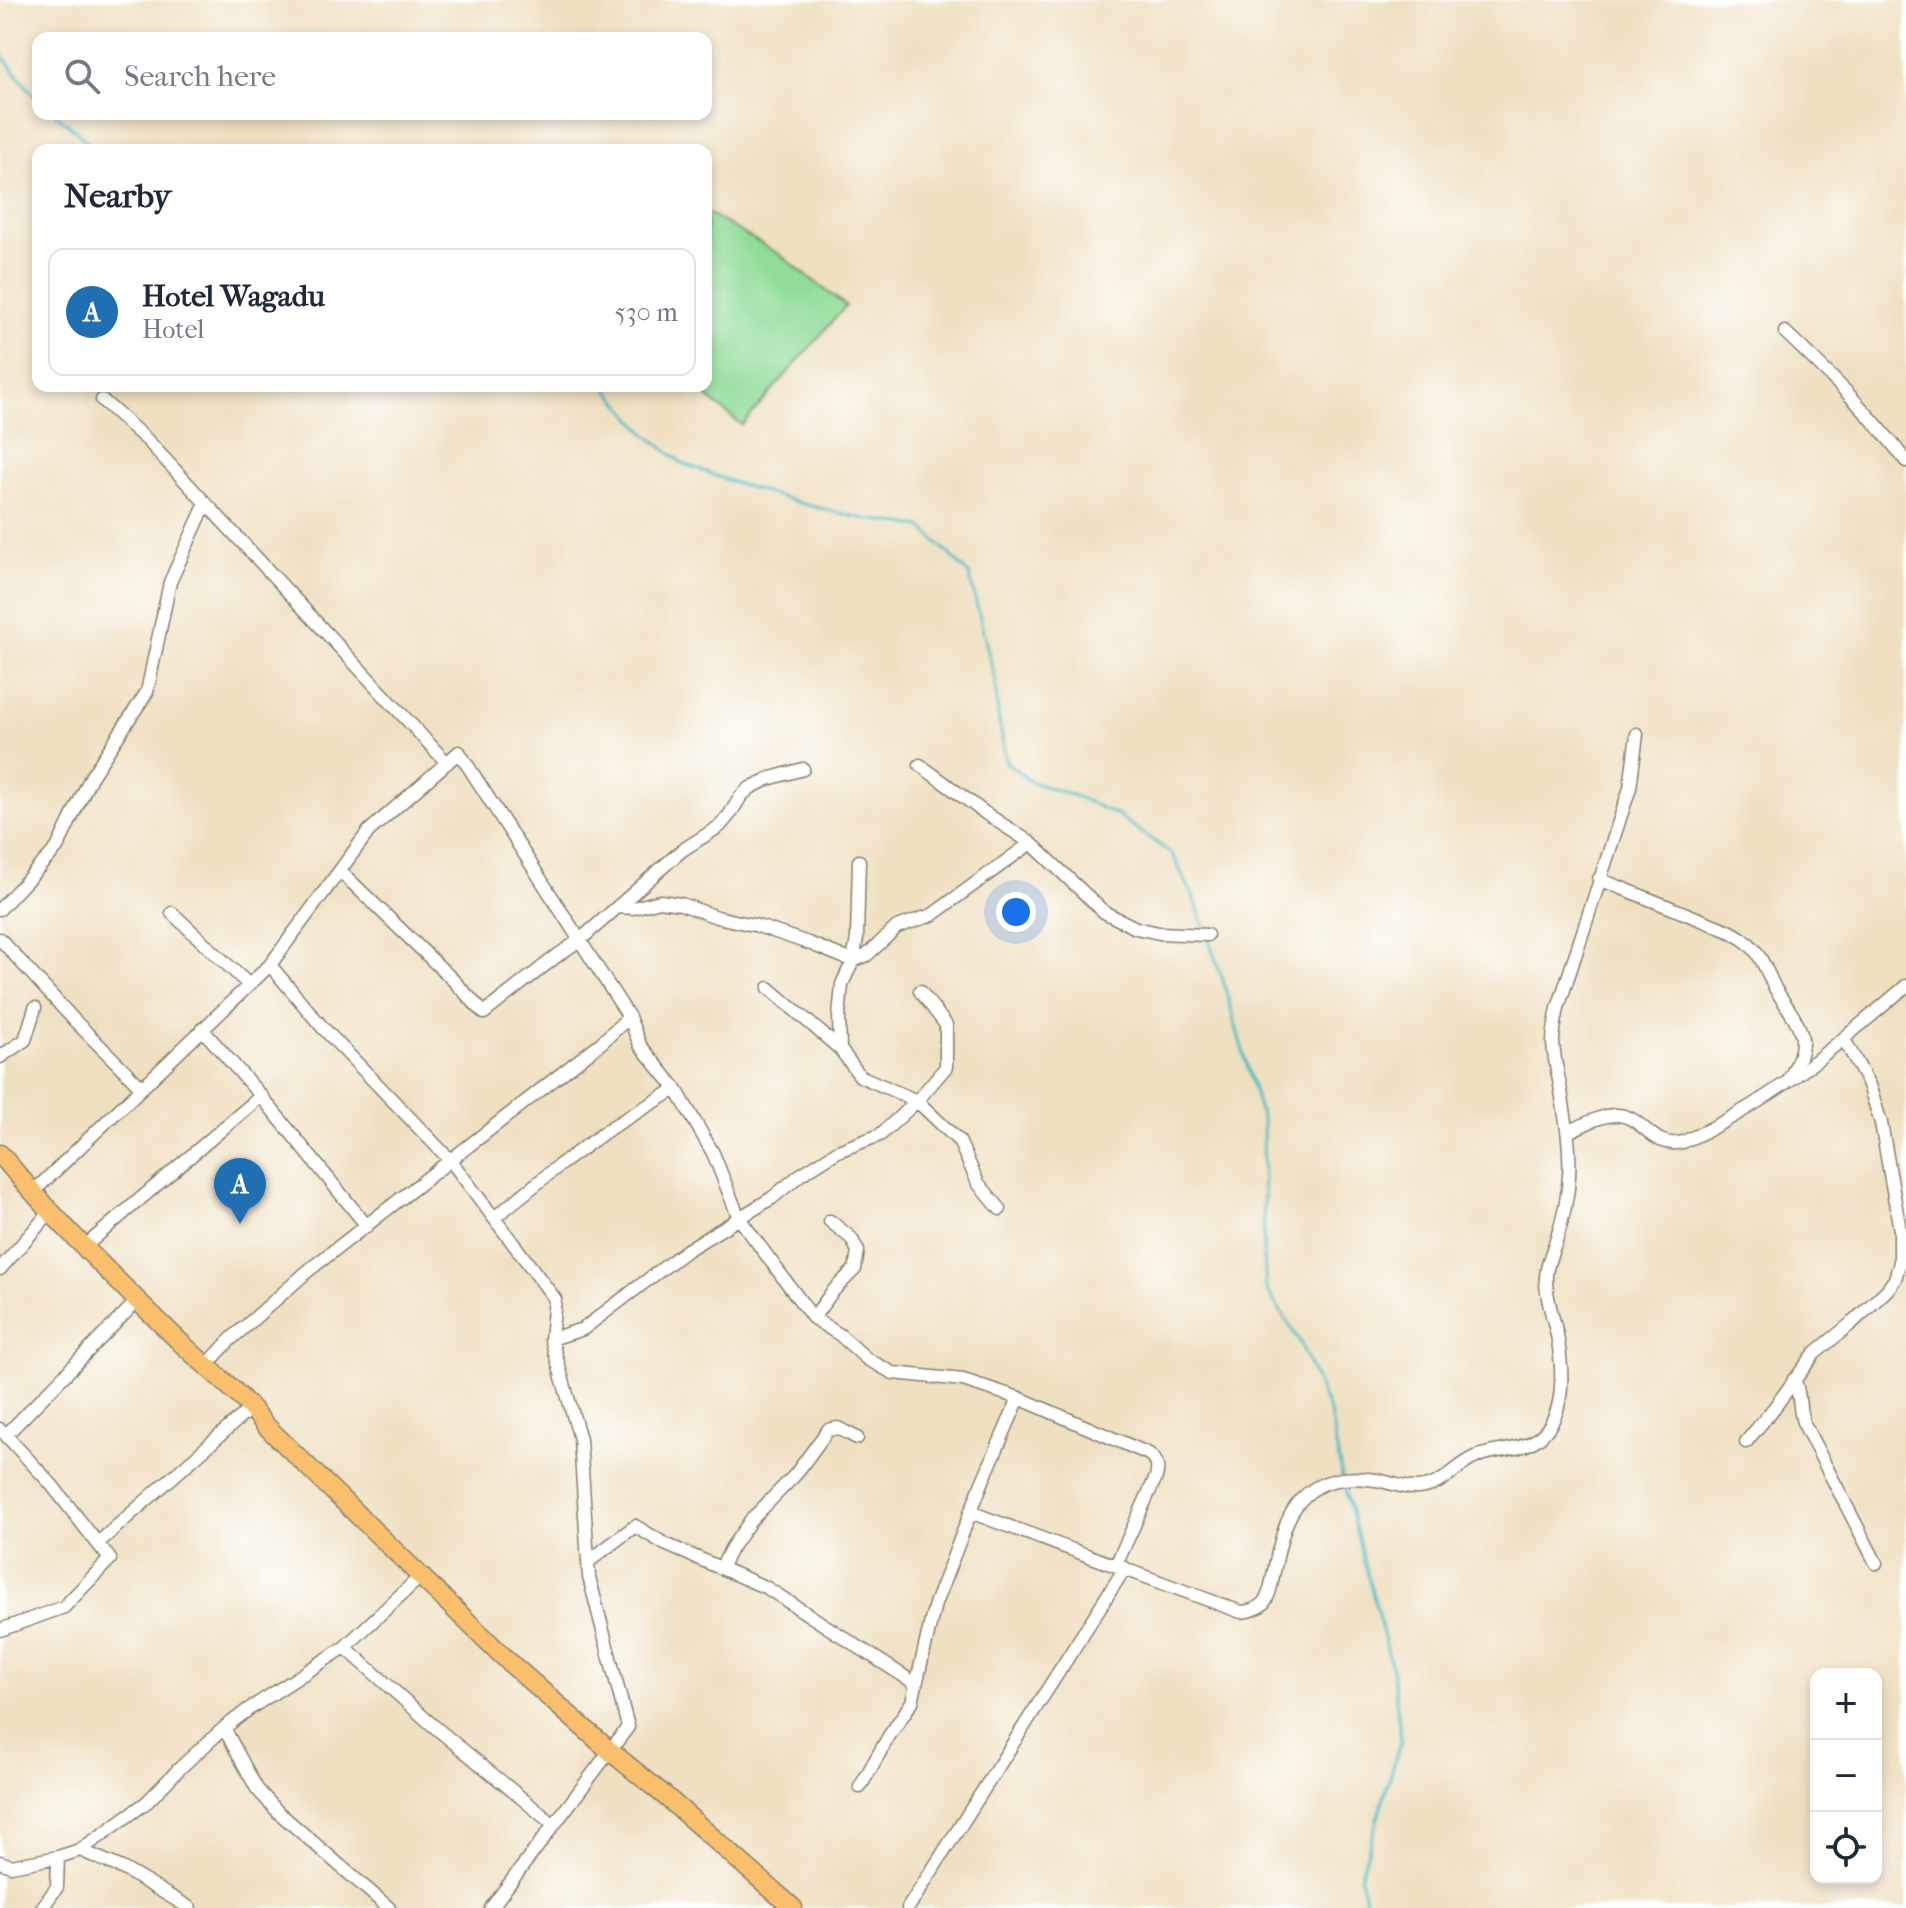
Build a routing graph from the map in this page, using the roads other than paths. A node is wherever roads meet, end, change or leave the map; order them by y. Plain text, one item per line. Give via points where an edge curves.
1 (1785, 332) dead end
2 (102, 400) dead end
3 (1906, 461) edge
4 (206, 503) junction
5 (1637, 734) dead end
6 (447, 763) junction
7 (920, 765) dead end
8 (803, 769) dead end
9 (1031, 843) junction
10 (859, 861) dead end
11 (340, 871) junction
12 (1599, 879) junction
13 (618, 907) junction
14 (0, 909) edge
15 (172, 913) dead end
16 (1207, 935) dead end
17 (0, 939) edge
18 (580, 940) junction
19 (853, 961) junction
20 (270, 965) junction
21 (248, 984) junction
22 (1906, 986) edge
23 (769, 988) dead end
24 (920, 991) dead end
25 (35, 1008) dead end
26 (629, 1017) junction
27 (202, 1029) junction
28 (1844, 1039) junction
29 (840, 1049) junction
30 (0, 1057) edge
31 (1788, 1083) junction
32 (141, 1087) junction
33 (676, 1089) junction
34 (261, 1096) junction
35 (917, 1101) junction
36 (1568, 1132) junction
37 (0, 1154) edge
38 (451, 1161) junction
39 (32, 1193) junction
40 (1000, 1209) dead end
41 (50, 1212) junction
42 (494, 1218) junction
43 (739, 1218) junction
44 (830, 1221) dead end
45 (367, 1226) junction
46 (84, 1247) junction
47 (0, 1269) edge
48 (137, 1301) junction
49 (813, 1318) junction
50 (551, 1339) junction
51 (205, 1367) junction
52 (1794, 1379) junction
53 (1019, 1398) junction
54 (252, 1407) junction
55 (3, 1432) edge
56 (857, 1438) dead end
57 (1746, 1442) dead end
58 (970, 1512) junction
59 (98, 1543) junction
60 (588, 1562) junction
61 (1876, 1563) dead end
62 (1120, 1566) junction
63 (721, 1568) junction
64 (421, 1576) junction
65 (0, 1630) edge
66 (345, 1647) junction
67 (916, 1684) junction
68 (224, 1728) junction
69 (610, 1751) junction
70 (860, 1787) dead end
71 (553, 1824) junction
72 (80, 1850) junction
73 (58, 1857) junction
74 (0, 1862) edge
75 (786, 1906) edge
76 (42, 1908) edge
77 (190, 1908) edge
78 (389, 1908) edge
79 (491, 1908) edge
80 (908, 1908) edge

1 - 3 street via 1844,388
2 - 4 street
4 - 6 street
4 - 14 street via 170,582 147,692 91,777 57,848
5 - 12 street via 1630,788
6 - 11 street via 369,831
6 - 18 street via 459,752
7 - 9 street
8 - 13 street via 750,788 720,826 681,851
9 - 16 street via 1104,912 1136,928
9 - 19 street via 932,915 897,927
10 - 19 street
11 - 18 street via 484,1013
11 - 20 street
12 - 31 street via 1729,931 1753,947 1799,1027 1801,1055
12 - 36 street via 1555,1025 1555,1060
13 - 18 street
13 - 19 street via 681,904
15 - 21 street
17 - 32 street
18 - 26 street
19 - 29 street via 842,984
20 - 21 street
20 - 38 street
21 - 27 street
22 - 28 street
23 - 29 street
24 - 35 street via 946,1025 946,1067
25 - 30 street via 25,1040
26 - 33 street via 640,1045
26 - 38 street
27 - 32 street
27 - 34 street
28 - 31 street
28 - 52 street via 1869,1085 1881,1123 1900,1230 1900,1262 1887,1290 1814,1354
29 - 35 street via 860,1076
31 - 36 street via 1705,1132 1674,1144 1657,1139 1625,1116 1604,1117
32 - 39 street
33 - 42 street via 612,1127
33 - 43 street via 713,1153
34 - 45 street
34 - 46 street
35 - 40 street via 959,1141 978,1183
35 - 43 street via 880,1135 838,1151
36 - 62 street via 1564,1214 1546,1274 1561,1384 1558,1407 1545,1432 1521,1447 1480,1455 1432,1485 1415,1488 1357,1478 1334,1479 1315,1488 1287,1519 1269,1595 1252,1610 1241,1612
37 - 39 main road
38 - 42 street
38 - 45 street
39 - 41 main road
41 - 46 main road
41 - 47 street
42 - 50 street via 555,1299
43 - 49 street
43 - 50 street via 687,1250 583,1329
44 - 49 street via 858,1251 855,1269
45 - 51 street via 309,1270
46 - 48 main road
48 - 51 main road
48 - 55 street
49 - 53 street via 893,1373 963,1380
50 - 60 street via 580,1439
51 - 54 main road
52 - 57 street
52 - 61 street via 1803,1422
53 - 58 street
53 - 62 street via 1156,1459 1156,1477
54 - 59 street
54 - 64 main road
55 - 59 street
56 - 63 street via 838,1428 828,1430 795,1475 751,1520
58 - 62 street
58 - 67 street via 935,1604
59 - 65 street via 110,1559 64,1607
60 - 63 street via 635,1526
60 - 69 street via 628,1727
62 - 80 street
63 - 67 street via 767,1588
64 - 66 street
64 - 69 main road
66 - 68 street
66 - 71 street
67 - 70 street via 912,1702
68 - 72 street via 147,1802
68 - 78 street via 257,1789 278,1812
69 - 71 street
69 - 75 main road
71 - 79 street
72 - 73 street
72 - 77 street
73 - 74 street via 11,1866
73 - 76 street via 57,1887

